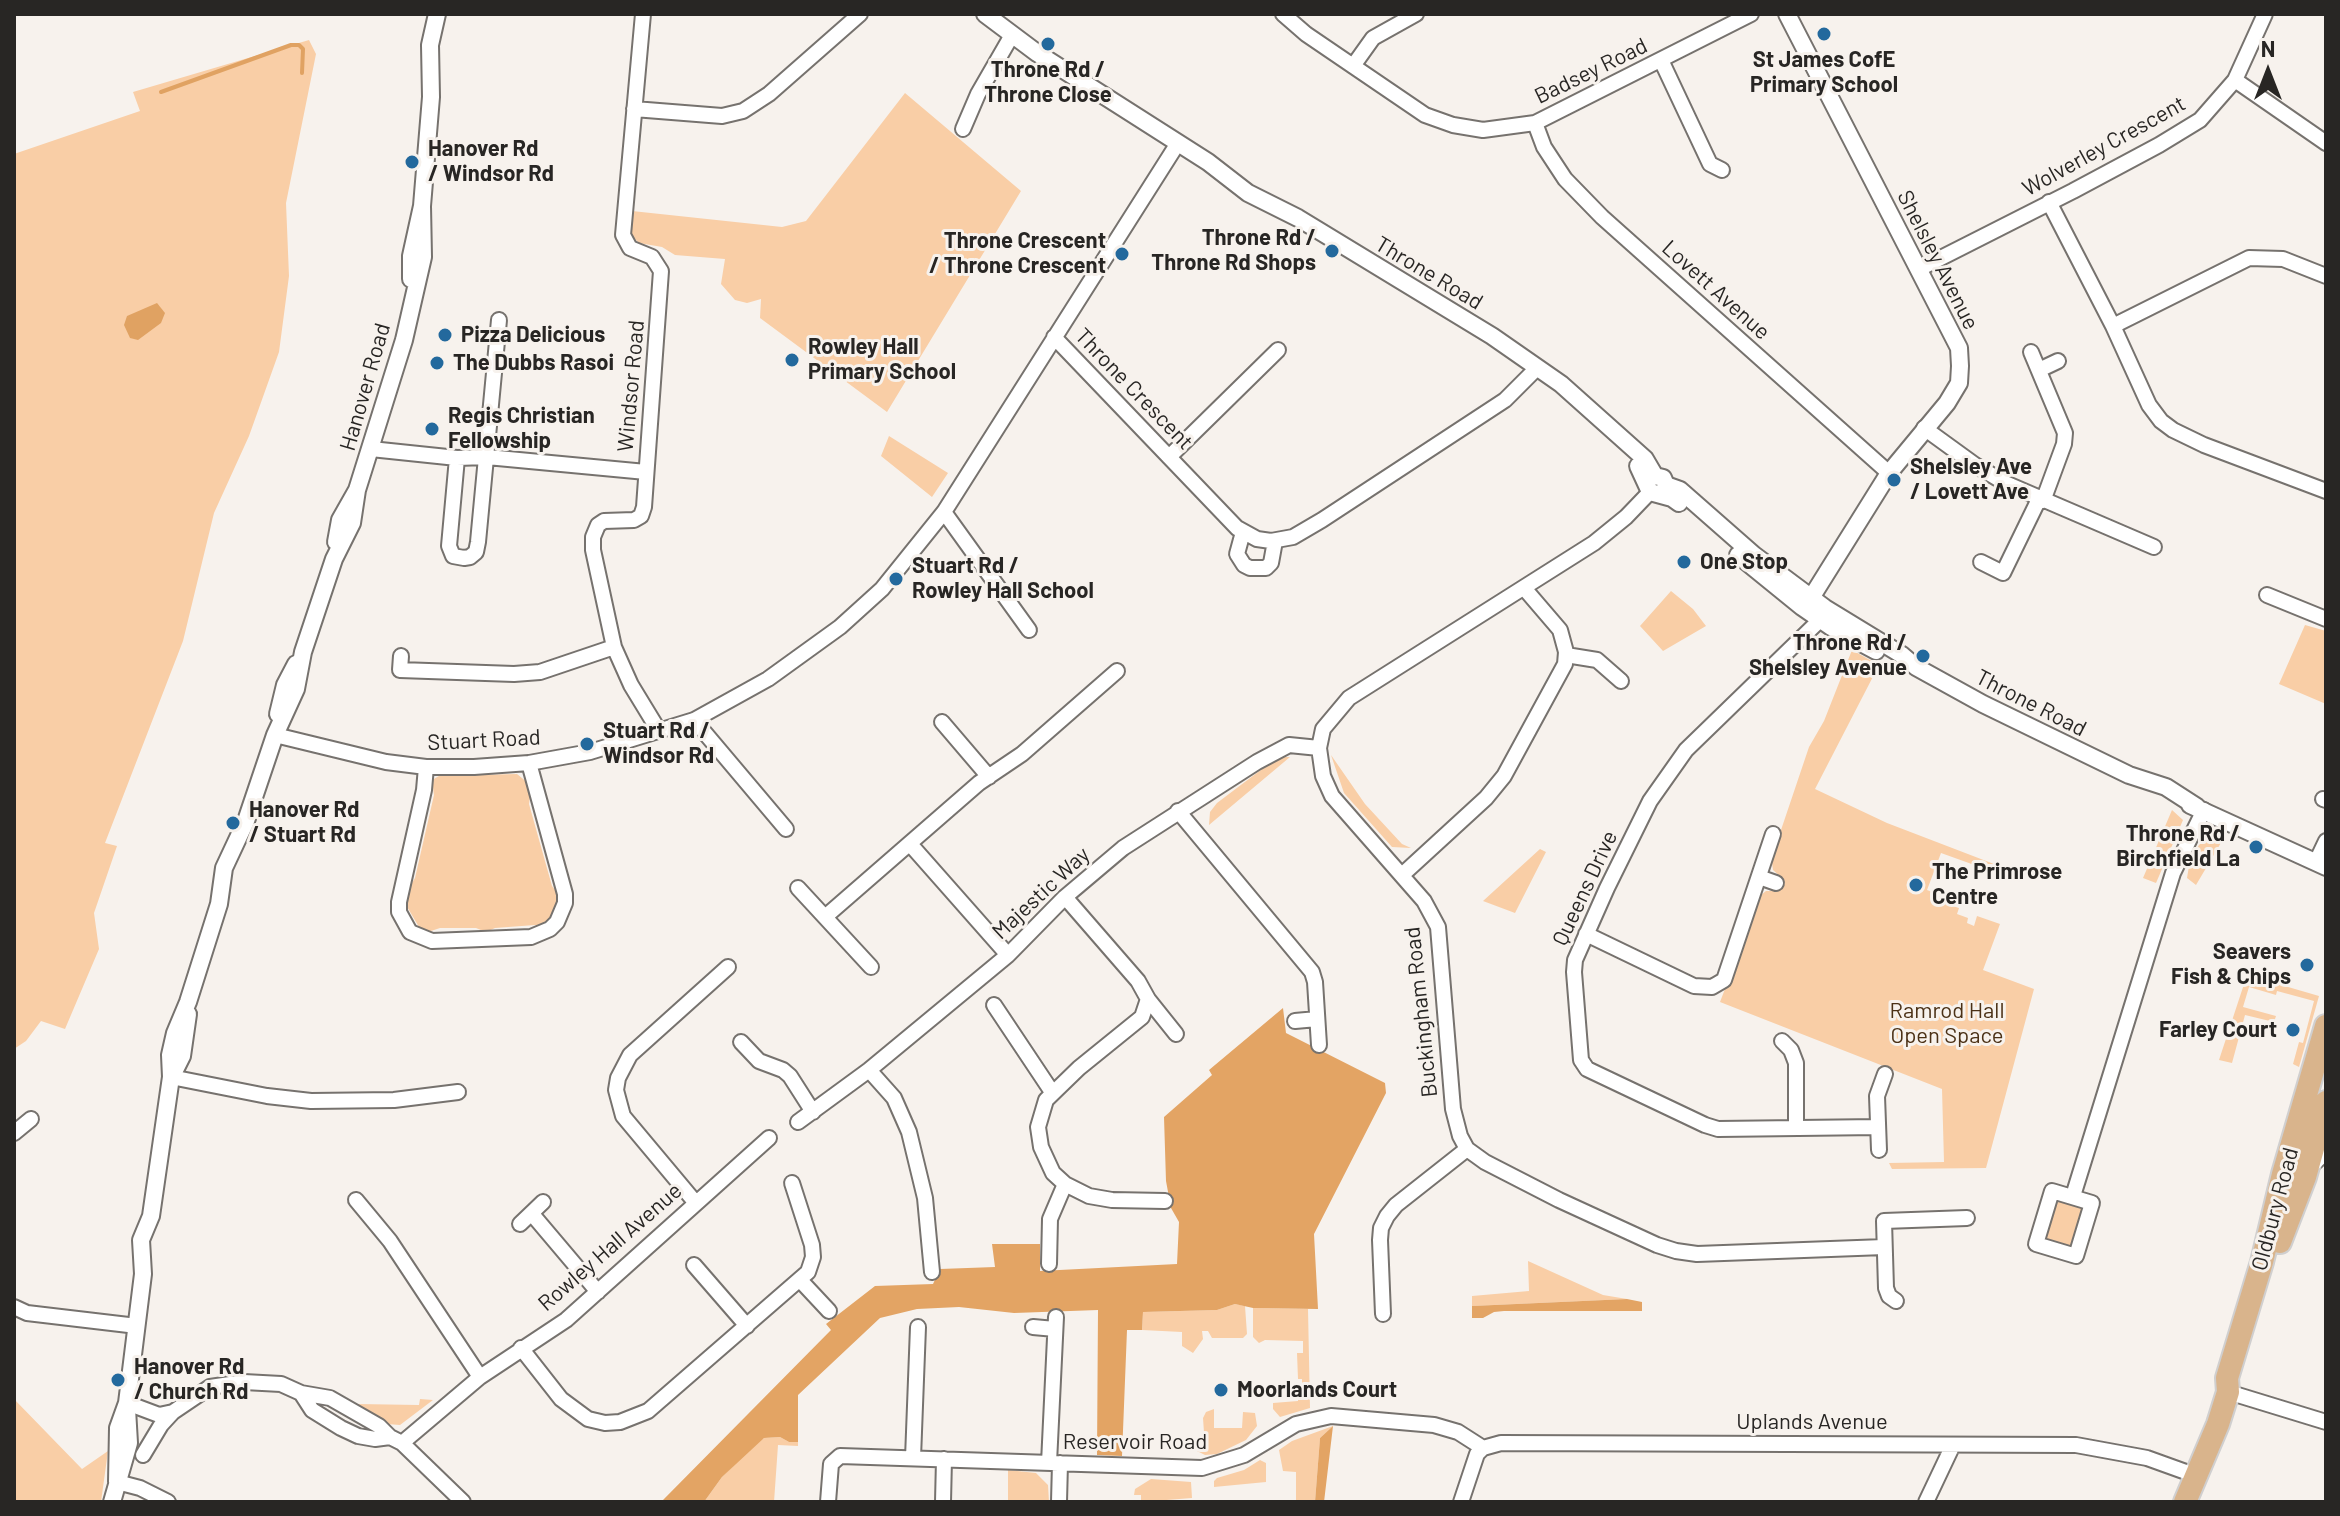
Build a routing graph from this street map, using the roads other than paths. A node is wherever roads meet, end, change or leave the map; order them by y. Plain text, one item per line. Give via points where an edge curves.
1 (438, 14) edge
2 (643, 14) edge
3 (860, 14) edge
4 (985, 14) edge
5 (1283, 14) edge
6 (1416, 14) edge
7 (1751, 14) edge
8 (1787, 14) edge
9 (2265, 14) edge
10 (1012, 35) junction
11 (1661, 60) junction
12 (1353, 66) junction
13 (2235, 80) junction
14 (634, 109) junction
15 (1535, 123) junction
16 (963, 129) dead end
17 (1178, 143) junction
18 (2326, 143) edge
19 (1722, 170) dead end
20 (2049, 202) junction
21 (1919, 269) junction
22 (2326, 276) edge
23 (499, 320) dead end
24 (2113, 326) junction
25 (1054, 337) junction
26 (1278, 350) dead end
27 (2031, 352) dead end
28 (2058, 361) dead end
29 (1536, 369) junction
30 (2039, 370) junction
31 (1924, 428) junction
32 (371, 449) junction
33 (487, 457) junction
34 (1169, 457) junction
35 (457, 458) junction
36 (646, 472) junction
37 (1889, 473) junction
38 (1656, 486) junction
39 (2326, 491) edge
40 (2041, 500) junction
41 (944, 512) junction
42 (1243, 532) junction
43 (1275, 541) junction
44 (2154, 547) dead end
45 (1981, 562) dead end
46 (1524, 588) junction
47 (2267, 595) dead end
48 (1807, 602) junction
49 (1823, 614) junction
50 (2326, 619) edge
51 (1029, 630) dead end
52 (614, 647) junction
53 (1566, 655) junction
54 (401, 656) dead end
55 (1117, 671) dead end
56 (1621, 681) dead end
57 (694, 720) junction
58 (942, 722) dead end
59 (659, 731) junction
60 (275, 735) junction
61 (1319, 748) junction
62 (529, 763) junction
63 (426, 767) junction
64 (989, 777) junction
65 (2200, 808) junction
66 (1178, 811) junction
67 (786, 829) dead end
68 (1773, 834) dead end
69 (2326, 841) edge
70 (910, 844) junction
71 (2317, 867) edge
72 (1402, 875) junction
73 (1759, 877) junction
74 (1776, 883) dead end
75 (798, 888) dead end
76 (1065, 897) junction
77 (825, 917) junction
78 (1586, 934) junction
79 (1008, 955) junction
80 (728, 967) dead end
81 (871, 967) dead end
82 (1148, 999) junction
83 (994, 1005) dead end
84 (1317, 1019) junction
85 (1295, 1021) dead end
86 (2326, 1026) edge
87 (1176, 1034) dead end
88 (1782, 1041) dead end
89 (741, 1042) dead end
90 (1319, 1045) dead end
91 (869, 1070) junction
92 (1885, 1074) dead end
93 (171, 1077) junction
94 (458, 1092) dead end
95 (1052, 1092) junction
96 (2326, 1102) edge
97 (813, 1112) junction
98 (31, 1119) dead end
99 (798, 1122) dead end
100 (1878, 1127) junction
101 (1796, 1128) junction
102 (14, 1133) edge
103 (769, 1138) dead end
104 (2326, 1145) edge
105 (1467, 1149) junction
106 (1879, 1150) dead end
107 (2307, 1169) junction
108 (792, 1183) dead end
109 (1065, 1184) junction
110 (2073, 1196) junction
111 (356, 1200) dead end
112 (1165, 1201) dead end
113 (543, 1202) dead end
114 (695, 1202) junction
115 (1967, 1218) dead end
116 (1884, 1247) junction
117 (1049, 1264) dead end
118 (694, 1265) dead end
119 (932, 1272) dead end
120 (800, 1280) junction
121 (598, 1292) junction
122 (1896, 1301) dead end
123 (14, 1307) edge
124 (829, 1311) dead end
125 (1383, 1314) dead end
126 (137, 1326) junction
127 (747, 1326) junction
128 (918, 1327) dead end
129 (1033, 1327) dead end
130 (521, 1348) junction
131 (480, 1377) junction
132 (2228, 1392) junction
133 (301, 1393) junction
134 (127, 1403) junction
135 (173, 1412) junction
136 (2326, 1422) edge
137 (396, 1440) junction
138 (1953, 1445) junction
139 (1483, 1448) junction
140 (143, 1455) dead end
141 (913, 1458) junction
142 (944, 1459) junction
143 (1054, 1463) junction
144 (2197, 1476) junction
145 (117, 1482) junction
146 (112, 1502) edge
147 (168, 1502) edge
148 (463, 1502) edge
149 (828, 1502) edge
150 (943, 1502) edge
151 (1059, 1502) edge
152 (1461, 1502) edge
153 (1926, 1502) edge
154 (2185, 1502) edge

1 - 32 street, Hanover Road via 442,47 431,97 423,257
2 - 14 street, Windsor Road
3 - 14 street via 743,111 722,116
4 - 10 street, Throne Road
5 - 12 street, Badsey Road
6 - 12 street via 1373,38
7 - 11 street, Badsey Road
8 - 21 street, Shelsley Avenue
9 - 13 street, Wolverley Crescent
10 - 16 street
10 - 17 street, Throne Road
11 - 15 street, Badsey Road
11 - 19 street via 1710,164
12 - 15 street, Badsey Road via 1425,115 1453,125 1483,130
13 - 18 street
13 - 20 street, Wolverley Crescent via 2200,120
14 - 36 street, Windsor Road via 623,235 630,248 652,257 661,271
15 - 37 street, Lovett Avenue via 1565,179 1602,217
17 - 25 street, Throne Crescent
17 - 29 street, Throne Road via 1253,182 1298,218 1492,336
20 - 21 street, Wolverley Crescent
20 - 24 street
21 - 31 street, Shelsley Avenue via 1959,348 1960,366 1959,383
22 - 24 street via 2283,259 2249,258
23 - 33 street
24 - 39 street via 2161,421 2204,445
25 - 34 street, Throne Crescent
25 - 41 street, Stuart Road
26 - 34 street
27 - 30 street
28 - 30 street
29 - 38 street, Throne Road via 1561,384 1645,459
29 - 43 street via 1492,408 1322,520
30 - 40 street via 2065,433
31 - 37 street, Shelsley Avenue
31 - 40 street via 1975,465
32 - 35 street
32 - 60 street, Hanover Road via 340,520 334,559 303,652 283,691
33 - 35 street
33 - 35 street via 476,552 464,558 453,556 449,546
33 - 36 street
34 - 42 street, Throne Crescent
36 - 52 street, Windsor Road via 641,516 604,521 593,537
37 - 48 street, Shelsley Avenue
38 - 46 street via 1594,543
38 - 48 street, Throne Road via 1680,490
40 - 44 street
40 - 45 street via 2003,573
41 - 51 street
41 - 57 street, Stuart Road via 882,589 840,627 768,679
42 - 43 street, Throne Crescent
42 - 43 street via 1237,554 1250,568 1271,563
46 - 53 street via 1560,630
46 - 61 street via 1349,698 1323,729
47 - 50 street
48 - 49 street, Throne Road
49 - 65 street, Throne Road via 1898,663 1916,667 2163,797
49 - 78 street, Queens Drive via 1665,777
52 - 54 street via 540,672 514,674 400,670
52 - 59 street, Windsor Road
53 - 56 street via 1597,660
53 - 72 street via 1504,776
55 - 64 street
57 - 59 street, Stuart Road
57 - 67 street
58 - 64 street
59 - 62 street, Stuart Road
60 - 63 street, Stuart Road
60 - 93 street, Hanover Road via 246,821 236,872 219,904 175,1033
61 - 66 street, Majestic Way via 1289,745
61 - 72 street, Buckingham Road via 1332,796
62 - 63 street, Stuart Road
62 - 63 street via 565,894 557,922 531,937 432,941 410,932 399,912
64 - 70 street
65 - 71 street, Throne Road
65 - 110 street via 2173,873
66 - 76 street, Majestic Way
66 - 84 street via 1304,961 1315,982
68 - 73 street
69 - 71 street
70 - 77 street
70 - 79 street
72 - 105 street, Buckingham Road via 1438,927 1453,1109
73 - 74 street
73 - 78 street via 1724,980 1712,987 1694,986
75 - 77 street
76 - 79 street, Majestic Way
76 - 82 street
77 - 81 street
78 - 101 street, Queens Drive via 1574,972 1583,1065 1712,1127
79 - 91 street, Majestic Way
80 - 114 street via 630,1055 616,1090 623,1116
82 - 87 street
82 - 95 street via 1142,1017
83 - 95 street
84 - 85 street
84 - 90 street
86 - 132 main road, Oldbury Road via 2227,1378
88 - 101 street via 1796,1063
89 - 97 street via 759,1061 790,1076
91 - 97 street, Majestic Way
91 - 119 street via 902,1112 932,1199
92 - 100 street via 1877,1096
93 - 94 street via 311,1101 394,1100
93 - 126 street, Hanover Road via 151,1216 154,1241 143,1274
95 - 109 street via 1038,1137 1048,1164
96 - 107 main road, Oldbury Road
97 - 99 street, Majestic Way
98 - 102 street
100 - 101 street, Queens Drive
100 - 106 street
103 - 114 street, Rowley Hall Avenue
104 - 107 street via 2317,1163
105 - 116 street via 1559,1200 1676,1251
105 - 125 street via 1387,1216 1380,1240
107 - 132 main road, Oldbury Road via 2239,1384
108 - 120 street via 813,1257
109 - 112 street via 1101,1199
109 - 117 street via 1050,1219
110 - 110 street via 2092,1203 2076,1256 2036,1244 2052,1191
111 - 131 street via 390,1241
113 - 121 street via 526,1219
114 - 121 street, Rowley Hall Avenue
115 - 116 street via 1884,1221
116 - 122 street via 1886,1288
118 - 127 street
120 - 124 street
120 - 127 street
121 - 130 street, Rowley Hall Avenue
123 - 126 street
126 - 134 street, Hanover Road
127 - 130 street via 648,1411 620,1422 588,1419 574,1410
128 - 141 street
129 - 143 street via 1056,1323
130 - 131 street, Rowley Hall Avenue
131 - 137 street, Rowley Hall Avenue
132 - 136 street
132 - 144 main road, Oldbury Road
133 - 135 street via 281,1384 227,1383 210,1387
133 - 137 street via 345,1405
133 - 137 street via 312,1410 341,1428 358,1436
134 - 135 street via 159,1415
134 - 145 street, Hanover Road via 129,1443
135 - 140 street
137 - 148 street
138 - 139 street, Uplands Avenue via 1501,1443
138 - 144 street, Uplands Avenue via 2076,1445 2147,1458
138 - 153 street
139 - 143 street, Reservoir Road via 1434,1425 1331,1416 1296,1424 1244,1455 1202,1468
139 - 152 street
141 - 142 street, Reservoir Road
141 - 149 street, Reservoir Road via 840,1456 831,1464
142 - 143 street, Reservoir Road
142 - 150 street
143 - 151 street
144 - 154 main road, Oldbury Road
145 - 146 street, Hanover Road
145 - 147 street

